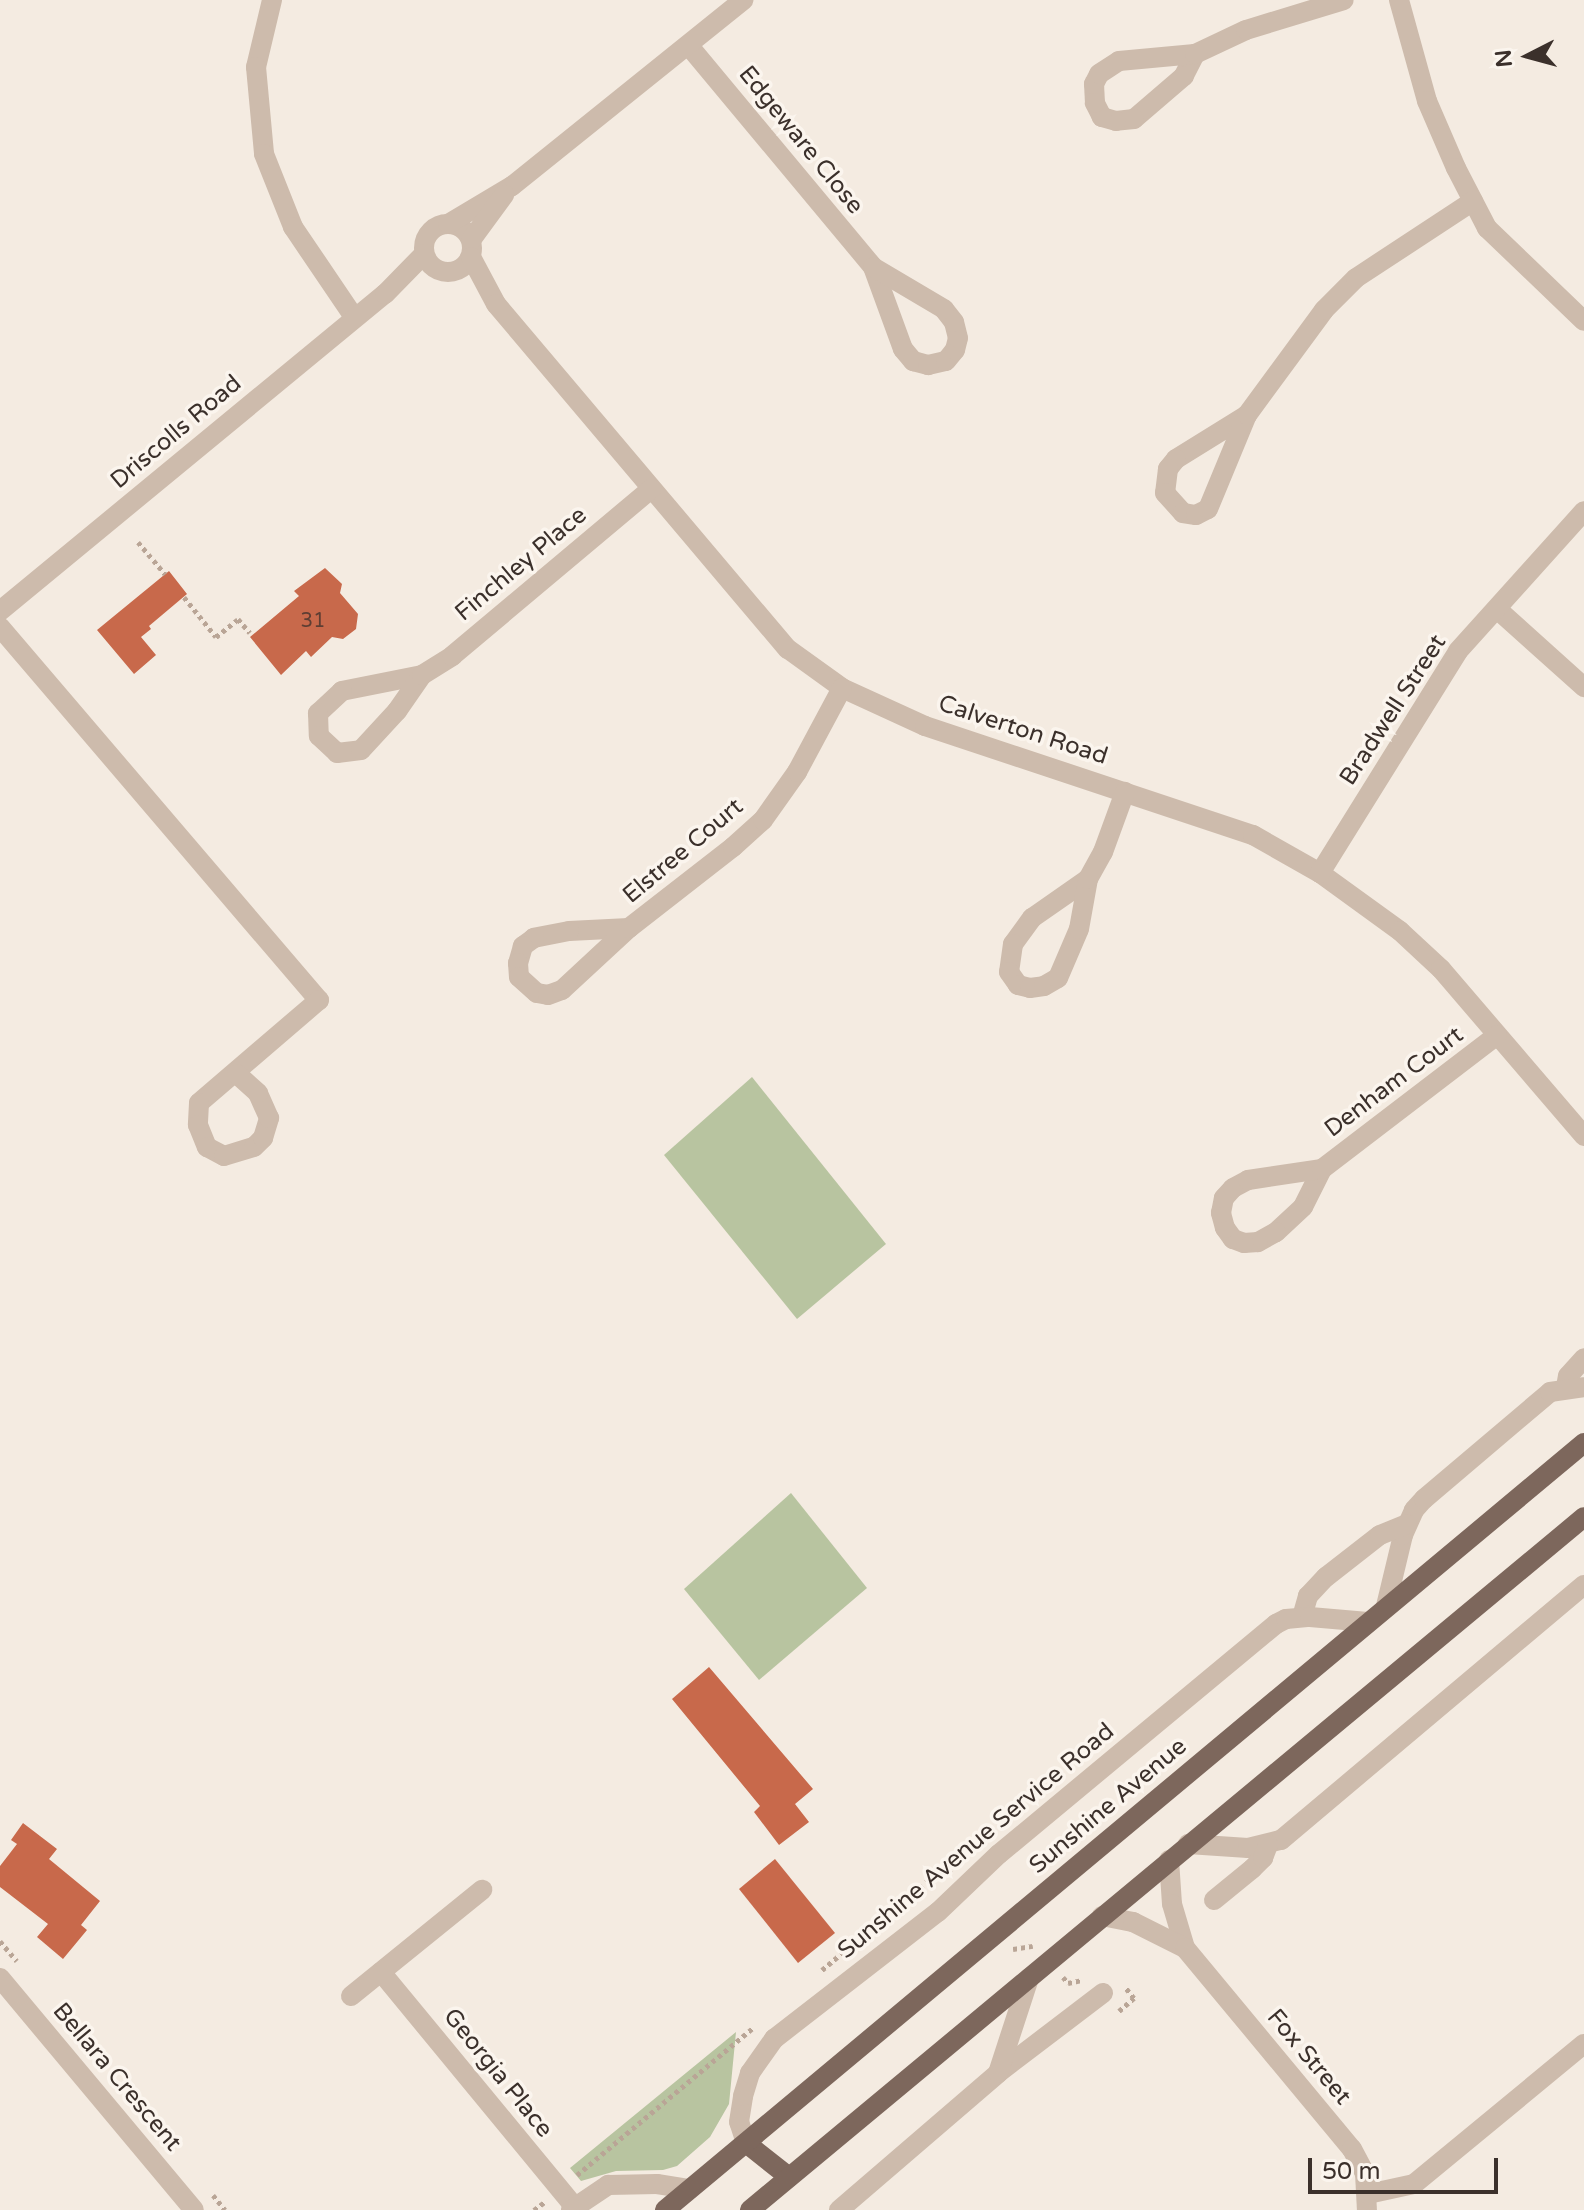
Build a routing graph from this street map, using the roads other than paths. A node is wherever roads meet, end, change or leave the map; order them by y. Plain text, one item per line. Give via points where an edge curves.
1 (272, 0) edge
2 (743, 0) edge
3 (1344, 0) edge
4 (1399, 0) edge
5 (689, 46) junction
6 (1195, 54) junction
7 (512, 186) junction
8 (1473, 201) junction
9 (448, 224) junction
10 (471, 248) junction
11 (438, 266) junction
12 (873, 267) junction
13 (496, 304) junction
14 (354, 317) junction
15 (1584, 321) edge
16 (1247, 415) junction
17 (651, 489) junction
18 (1584, 511) edge
19 (1497, 609) junction
20 (0, 611) edge
21 (0, 627) edge
22 (422, 675) junction
23 (1584, 687) edge
24 (842, 688) junction
25 (1125, 792) junction
26 (1320, 873) junction
27 (1088, 879) junction
28 (629, 928) junction
29 (1497, 1035) junction
30 (237, 1074) dead end
31 (1584, 1136) edge
32 (1322, 1169) junction
33 (1584, 1358) edge
34 (1575, 1387) edge
35 (1584, 1443) edge
36 (1584, 1517) edge
37 (1407, 1524) junction
38 (1584, 1585) edge
39 (1386, 1606) junction
40 (1302, 1617) junction
41 (1368, 1622) junction
42 (1188, 1844) junction
43 (1268, 1845) junction
44 (1169, 1860) junction
45 (482, 1890) dead end
46 (1214, 1900) dead end
47 (1102, 1916) junction
48 (1185, 1948) junction
49 (381, 1972) junction
50 (0, 1978) edge
51 (1029, 1978) junction
52 (1103, 1993) dead end
53 (351, 1996) dead end
54 (1584, 2044) edge
55 (998, 2073) junction
56 (746, 2143) junction
57 (789, 2177) junction
58 (690, 2189) junction
59 (1367, 2202) edge
60 (570, 2204) edge
61 (194, 2210) edge
62 (665, 2210) edge
63 (750, 2210) edge
64 (839, 2210) edge

1 - 14 street via 256,67 264,154 293,227
2 - 5 street
3 - 6 street via 1246,30
4 - 8 street via 1427,101
5 - 7 street
5 - 12 street, Edgeware Close
6 - 6 street via 1184,76 1134,119 1102,117 1095,103 1099,74 1119,61
7 - 9 street
7 - 10 street
8 - 15 street via 1487,228
8 - 16 street via 1356,278 1324,310
9 - 10 street via 462,229
9 - 11 street via 428,233
10 - 11 street
10 - 13 street, Calverton Road
11 - 13 street, Calverton Road
11 - 14 street, Driscolls Road
12 - 12 street, Edgeware Close via 944,309 958,338 946,361 913,361 903,349
13 - 17 street, Calverton Road
14 - 20 street, Driscolls Road
16 - 16 street via 1216,498 1196,515 1183,513 1165,493 1168,469
17 - 22 street, Finchley Place via 452,656
17 - 24 street, Calverton Road via 788,649
18 - 19 street, Bradwell Street
19 - 23 street
19 - 26 street, Bradwell Street via 1458,651
21 - 30 street via 319,1000
22 - 22 street, Finchley Place via 361,750 337,753 319,736 318,713 342,691
24 - 25 street, Calverton Road via 925,726
24 - 28 street, Elstree Court via 797,772 763,820
25 - 26 street, Calverton Road via 1253,835
25 - 27 street
26 - 29 street, Calverton Road via 1400,931 1441,969
27 - 27 street via 1079,929 1058,978 1044,986 1018,985 1009,972 1013,944 1032,918
28 - 28 street, Elstree Court via 562,990 537,993 519,977 523,946 534,938
29 - 31 street, Calverton Road
29 - 32 street, Denham Court
32 - 32 street, Denham Court via 1303,1207 1276,1232 1244,1243 1225,1228 1221,1213 1233,1188 1248,1180
33 - 34 street via 1568,1376
34 - 37 street via 1550,1392 1424,1499
35 - 39 main road, Sunshine Avenue
36 - 42 main road
37 - 39 street
37 - 40 street via 1380,1535 1320,1583 1304,1602
38 - 43 street via 1294,1830
39 - 41 main road, Sunshine Avenue
40 - 41 street, Sunshine Avenue Service Road
40 - 56 street, Sunshine Avenue Service Road via 1276,1624 999,1854 938,1912 774,2039 750,2073 743,2096 739,2122
41 - 56 main road, Sunshine Avenue
42 - 43 street
42 - 44 main road
43 - 46 street via 1263,1858
44 - 47 main road
44 - 48 street, Fox Street via 1172,1904
45 - 49 street
47 - 48 street, Fox Street via 1133,1922
47 - 51 main road
48 - 59 street, Fox Street via 1352,2149 1365,2173
49 - 53 street
49 - 60 street, Georgia Place
50 - 61 street, Bellara Crescent
51 - 55 street
51 - 57 main road
52 - 55 street
54 - 59 street via 1414,2184
55 - 64 street
56 - 57 main road
56 - 58 main road, Sunshine Avenue
57 - 63 main road
58 - 60 street via 608,2185
58 - 62 main road, Sunshine Avenue

